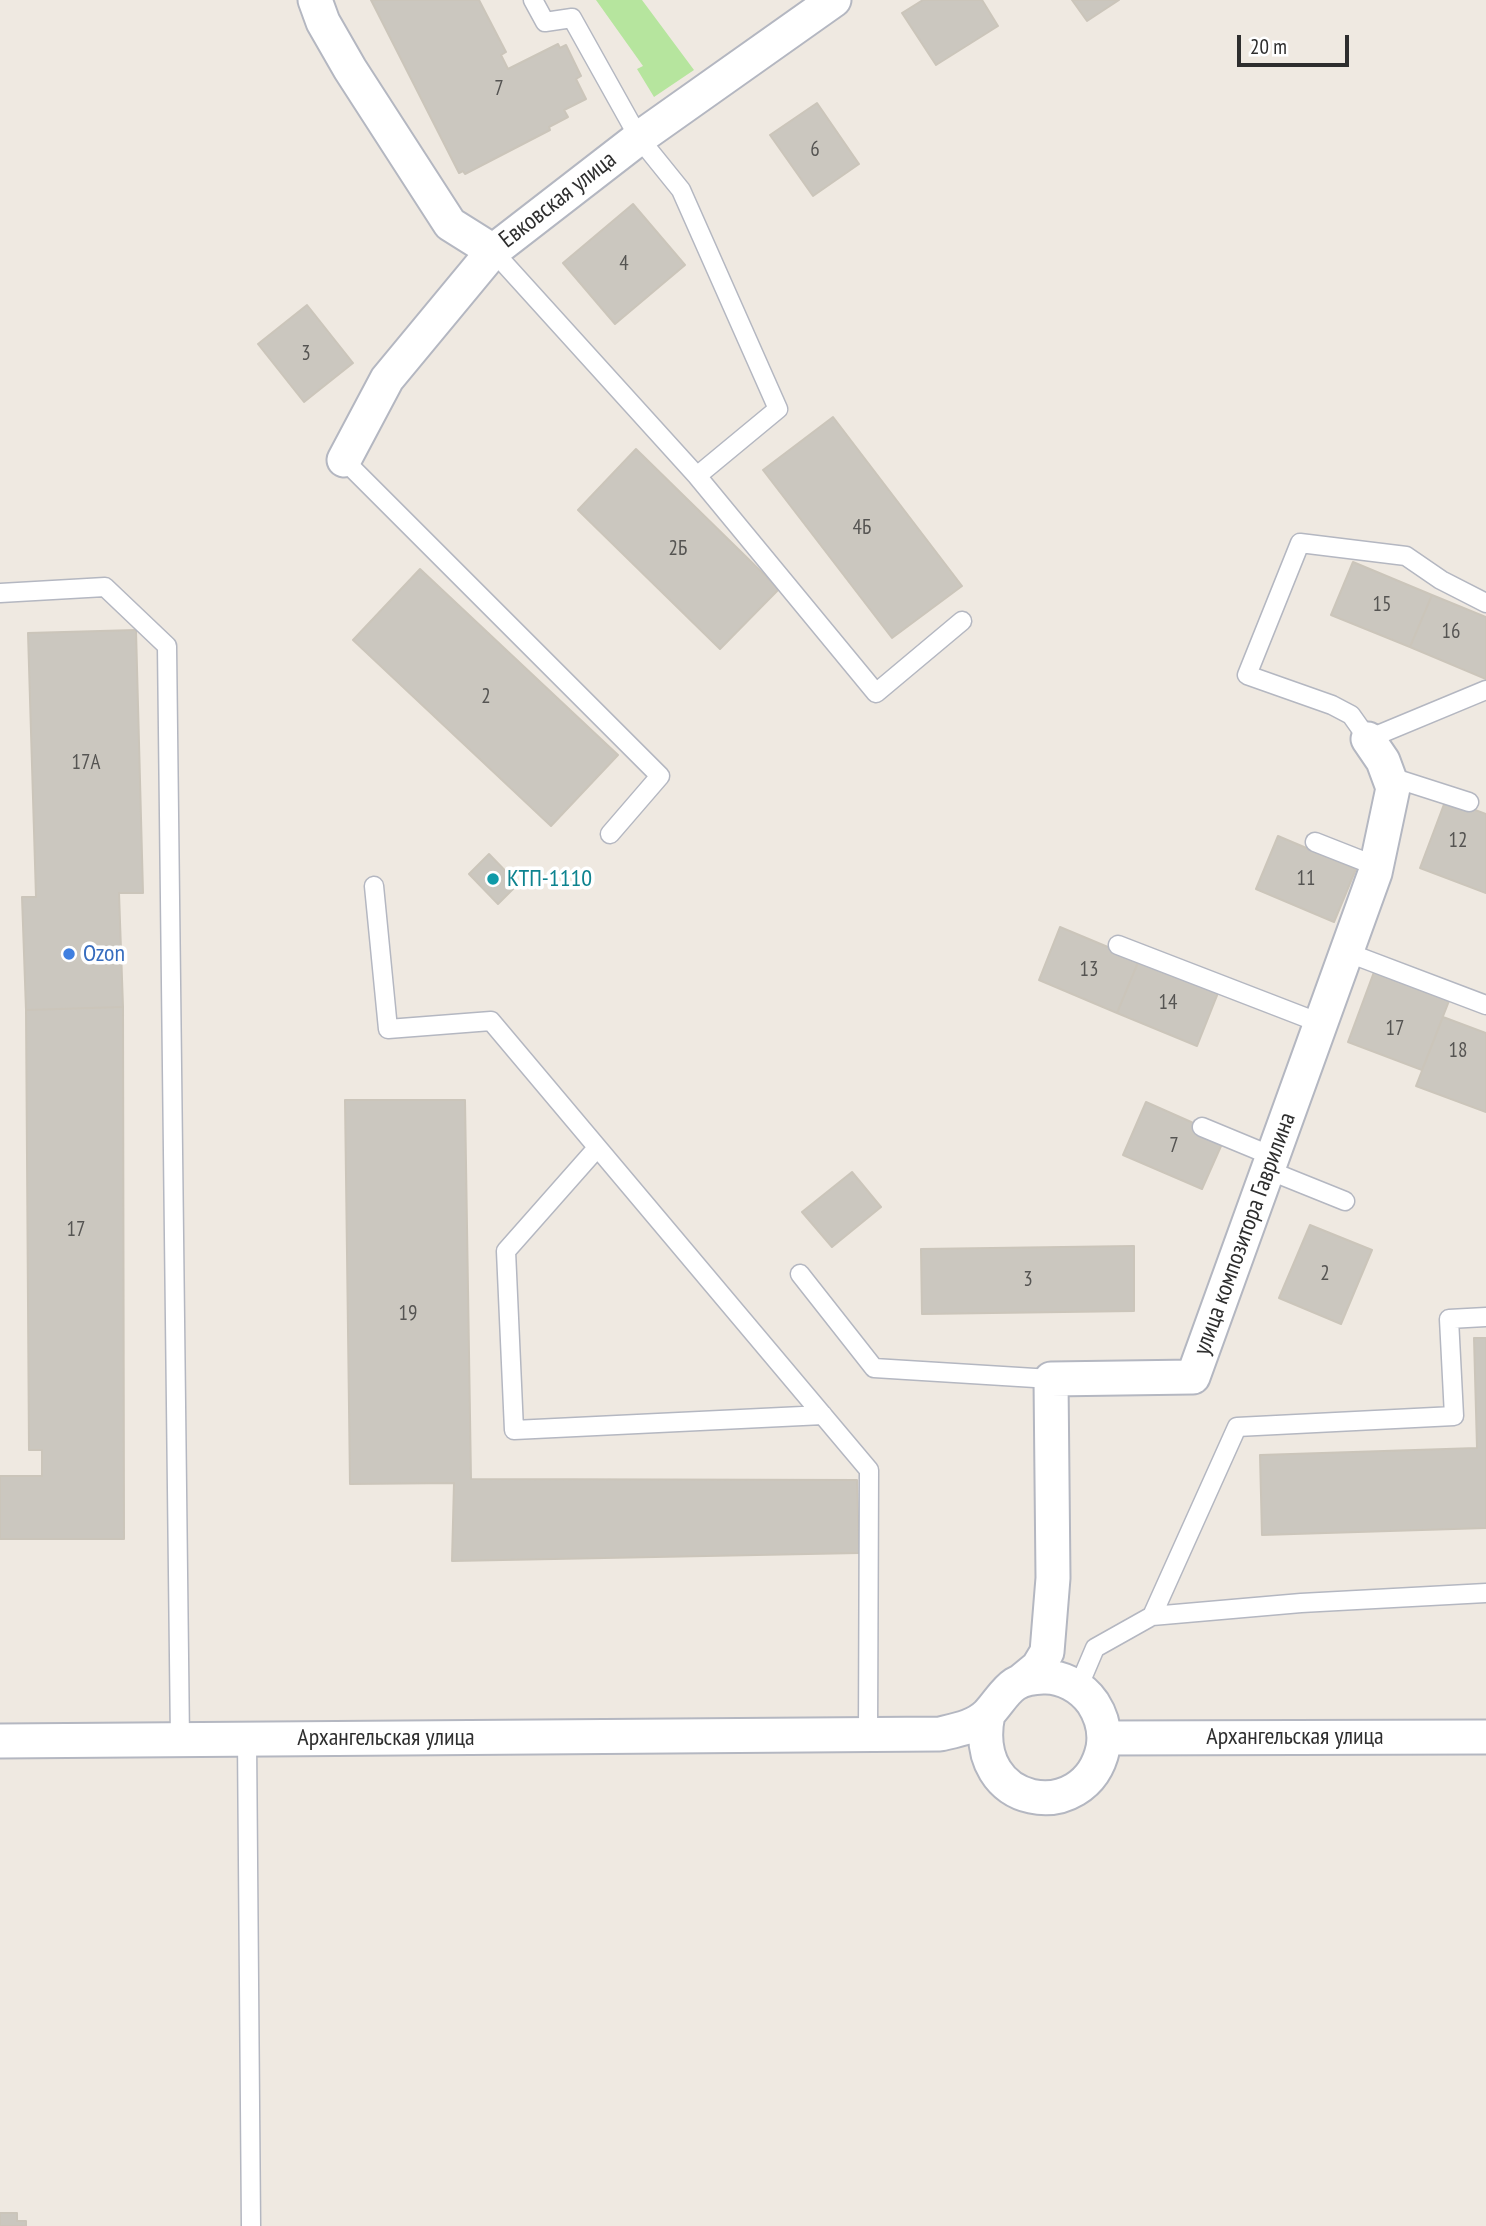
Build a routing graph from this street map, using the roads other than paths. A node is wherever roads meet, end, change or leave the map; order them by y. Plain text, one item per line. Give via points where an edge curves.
1 (315, 0) edge
2 (533, 0) edge
3 (834, 0) edge
4 (639, 138) junction
5 (493, 251) junction
6 (344, 460) joint
7 (697, 476) junction
8 (0, 593) edge
9 (1486, 603) edge
10 (962, 621) dead end
11 (1486, 690) edge
12 (1368, 739) junction
13 (1388, 776) junction
14 (1469, 802) dead end
15 (610, 834) dead end
16 (1315, 842) dead end
17 (1376, 866) junction
18 (374, 886) dead end
19 (1118, 945) dead end
20 (1346, 952) junction
21 (1486, 1005) edge
22 (1320, 1023) junction
23 (1202, 1127) dead end
24 (597, 1147) junction
25 (1270, 1163) junction
26 (1345, 1201) dead end
27 (800, 1274) dead end
28 (1486, 1317) edge
29 (1051, 1379) junction
30 (823, 1415) junction
31 (1486, 1593) edge
32 (1152, 1616) junction
33 (1047, 1652) junction
34 (1021, 1681) junction
35 (1073, 1685) junction
36 (988, 1714) junction
37 (940, 1734) junction
38 (868, 1736) junction
39 (1486, 1737) edge
40 (1105, 1738) junction
41 (247, 1739) junction
42 (180, 1740) junction
43 (0, 1741) edge
44 (987, 1760) junction
45 (251, 2226) edge

1 - 5 street via 350,69 450,224
2 - 4 lane via 545,22 572,18
3 - 4 street, Евковская улица
4 - 5 street, Евковская улица
4 - 7 lane via 681,190 778,410
5 - 6 street, Евковская улица via 387,379
5 - 7 lane
6 - 15 lane via 660,776
7 - 10 lane via 876,692
8 - 42 lane via 105,587 167,646
9 - 12 lane via 1406,556 1300,544 1247,675 1342,710
11 - 12 lane
12 - 13 street, улица композитора Гаврилина
13 - 14 lane
13 - 17 street, улица композитора Гаврилина via 1393,788
16 - 17 lane
17 - 20 street, улица композитора Гаврилина
18 - 24 lane via 388,1029 491,1021
19 - 22 lane
20 - 21 lane
20 - 22 street, улица композитора Гаврилина
22 - 25 street, улица композитора Гаврилина
23 - 25 lane
24 - 30 lane
24 - 30 lane via 506,1251 514,1430
25 - 26 lane
25 - 29 street, улица композитора Гаврилина via 1193,1377
27 - 29 lane via 874,1368
28 - 32 lane via 1449,1319 1454,1416 1237,1427
29 - 33 street via 1053,1578
30 - 38 lane via 869,1470
31 - 32 lane
32 - 35 lane via 1095,1648
33 - 34 street
33 - 35 street via 1054,1667
34 - 35 street via 1044,1677
34 - 36 street via 1001,1694
35 - 40 street via 1100,1714
36 - 37 street via 967,1728
36 - 44 street via 983,1737
37 - 38 street, Архангельская улица
37 - 44 street via 968,1745
38 - 41 street, Архангельская улица
39 - 40 street, Архангельская улица
40 - 44 street via 1100,1761 1087,1781 1067,1794 1043,1798 1020,1794 1000,1780
41 - 42 street, Архангельская улица
41 - 45 lane
42 - 43 street, Архангельская улица

